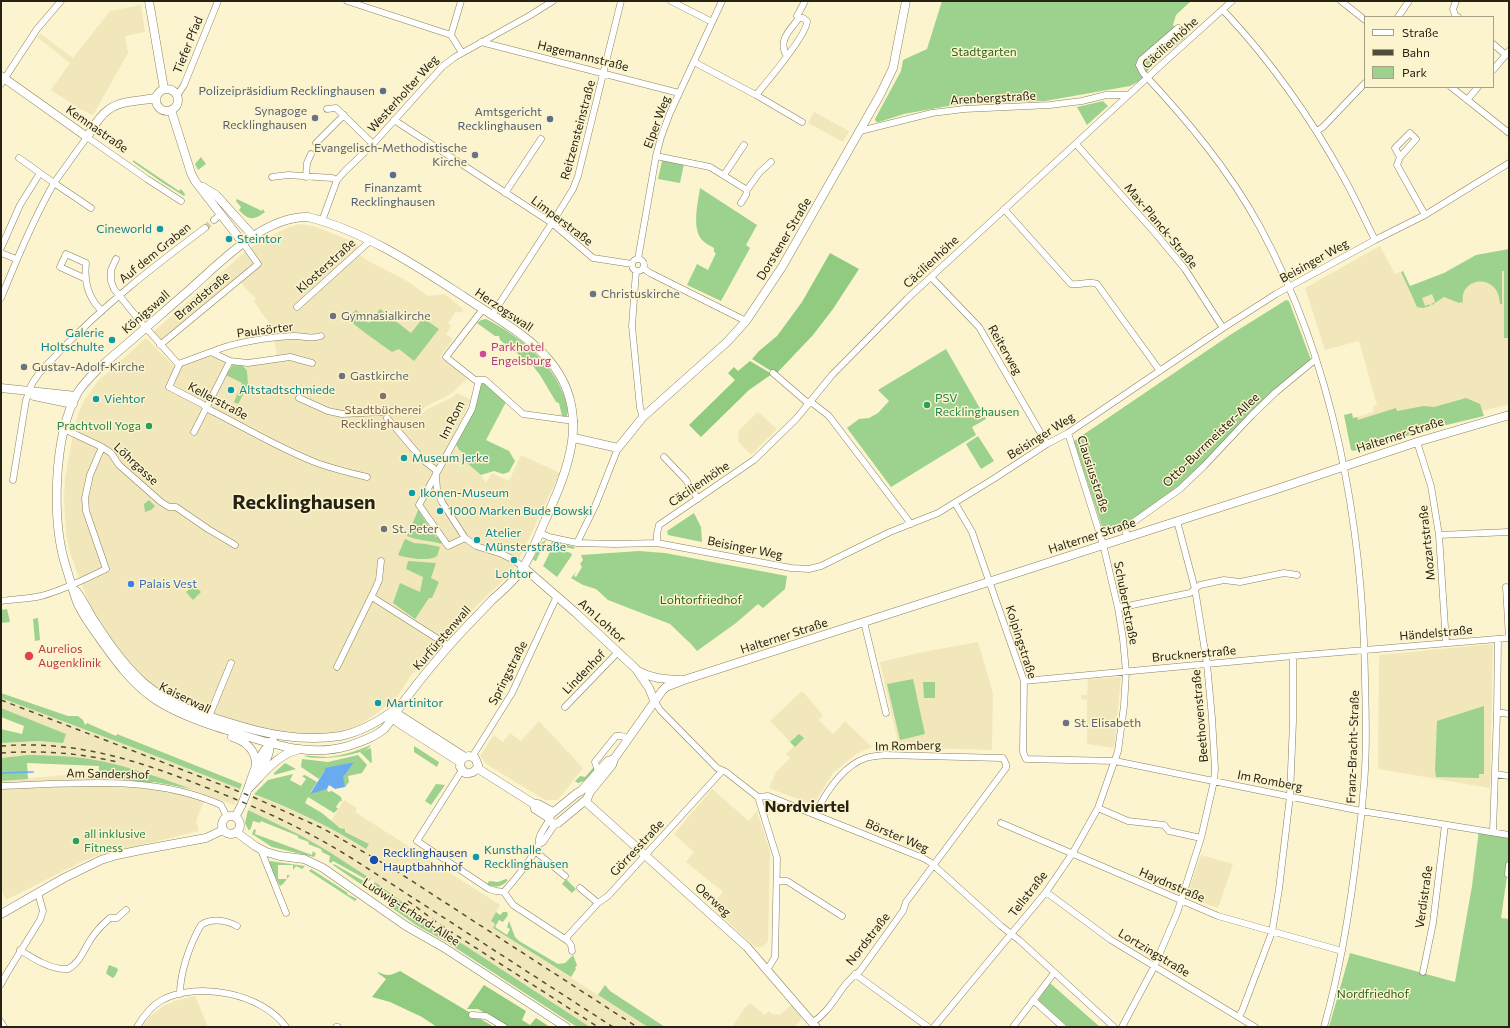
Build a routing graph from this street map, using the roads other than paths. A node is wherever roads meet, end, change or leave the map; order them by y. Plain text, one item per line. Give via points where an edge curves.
1 (61, 1) edge
2 (149, 1) edge
3 (218, 1) edge
4 (347, 1) edge
5 (461, 1) edge
6 (553, 1) edge
7 (621, 1) edge
8 (671, 1) edge
9 (722, 1) edge
10 (805, 1) edge
11 (906, 1) edge
12 (1232, 1) edge
13 (1341, 1) edge
14 (1409, 1) edge
15 (1456, 1) edge
16 (1223, 10) junction
17 (1399, 16) edge
18 (1456, 16) edge
19 (799, 18) junction
20 (1364, 19) edge
21 (712, 22) junction
22 (1178, 28) dead end
23 (451, 35) junction
24 (481, 42) junction
25 (1494, 45) edge
26 (462, 53) junction
27 (1508, 53) edge
28 (787, 56) junction
29 (694, 62) junction
30 (1494, 69) edge
31 (604, 73) junction
32 (1147, 78) junction
33 (2, 79) edge
34 (1364, 84) edge
35 (1452, 88) edge
36 (1477, 88) edge
37 (164, 90) junction
38 (679, 93) junction
39 (756, 95) junction
40 (1128, 95) junction
41 (176, 96) junction
42 (156, 98) junction
43 (1467, 100) junction
44 (327, 109) dead end
45 (171, 110) junction
46 (344, 115) junction
47 (394, 120) junction
48 (802, 122) dead end
49 (860, 131) junction
50 (1317, 131) junction
51 (1509, 133) edge
52 (87, 137) junction
53 (542, 139) dead end
54 (316, 144) dead end
55 (373, 144) junction
56 (1076, 144) junction
57 (744, 145) dead end
58 (312, 154) dead end
59 (656, 156) junction
60 (1400, 157) dead end
61 (19, 158) dead end
62 (771, 162) dead end
63 (1509, 163) edge
64 (40, 173) junction
65 (724, 175) junction
66 (272, 177) dead end
67 (306, 177) junction
68 (337, 180) junction
69 (54, 183) junction
70 (198, 185) junction
71 (747, 190) junction
72 (505, 193) junction
73 (181, 201) dead end
74 (742, 203) dead end
75 (91, 208) dead end
76 (1004, 210) junction
77 (221, 214) junction
78 (1425, 215) junction
79 (214, 220) tunnel mouth
80 (322, 220) junction
81 (552, 223) junction
82 (205, 228) tunnel mouth
83 (253, 236) junction
84 (1375, 240) junction
85 (370, 241) junction
86 (243, 244) junction
87 (1, 248) edge
88 (1, 253) edge
89 (16, 259) junction
90 (116, 259) dead end
91 (638, 259) junction
92 (632, 264) junction
93 (643, 268) junction
94 (636, 271) junction
95 (931, 277) junction
96 (84, 278) junction
97 (1288, 287) junction
98 (119, 296) junction
99 (1, 298) edge
100 (297, 308) dead end
101 (482, 309) junction
102 (102, 310) junction
103 (492, 314) junction
104 (746, 321) junction
105 (145, 328) junction
106 (1223, 328) junction
107 (321, 336) dead end
108 (160, 345) junction
109 (212, 352) junction
110 (1316, 359) junction
111 (230, 361) junction
112 (312, 363) dead end
113 (179, 365) junction
114 (1160, 371) junction
115 (773, 373) dead end
116 (482, 380) junction
117 (1, 388) edge
118 (28, 393) junction
119 (76, 396) junction
120 (299, 398) dead end
121 (810, 403) junction
122 (73, 404) junction
123 (207, 408) junction
124 (382, 412) dead end
125 (1509, 415) edge
126 (643, 417) junction
127 (386, 418) dead end
128 (574, 421) junction
129 (64, 429) junction
130 (194, 432) dead end
131 (1068, 433) junction
132 (574, 438) junction
133 (1418, 442) junction
134 (1047, 444) junction
135 (102, 447) junction
136 (618, 448) junction
137 (664, 457) dead end
138 (1344, 466) junction
139 (437, 471) junction
140 (367, 477) dead end
141 (13, 480) dead end
142 (698, 499) junction
143 (955, 503) junction
144 (1177, 521) junction
145 (911, 524) junction
146 (1509, 532) edge
147 (540, 533) junction
148 (1439, 535) junction
149 (1127, 537) junction
150 (465, 538) junction
151 (577, 543) junction
152 (657, 543) junction
153 (1103, 544) junction
154 (235, 545) dead end
155 (381, 561) dead end
156 (523, 567) junction
157 (1297, 575) dead end
158 (989, 581) junction
159 (73, 586) junction
160 (1506, 587) dead end
161 (1195, 589) junction
162 (557, 596) junction
163 (372, 597) junction
164 (1, 602) edge
165 (1118, 608) junction
166 (864, 622) junction
167 (1509, 638) edge
168 (1498, 639) junction
169 (1446, 643) junction
170 (449, 646) junction
171 (1365, 650) junction
172 (618, 652) junction
173 (1293, 656) junction
174 (231, 663) dead end
175 (1207, 664) junction
176 (337, 667) dead end
177 (636, 669) junction
178 (1126, 672) junction
179 (684, 680) junction
180 (1024, 681) junction
181 (654, 700) junction
182 (566, 707) dead end
183 (1496, 712) junction
184 (886, 713) dead end
185 (392, 714) junction
186 (1509, 714) edge
187 (209, 721) junction
188 (269, 737) junction
189 (628, 738) junction
190 (298, 750) junction
191 (614, 759) junction
192 (1026, 759) joint
193 (465, 761) junction
194 (1115, 761) junction
195 (256, 767) junction
196 (477, 768) junction
197 (722, 771) junction
198 (598, 772) junction
199 (1495, 774) junction
200 (1509, 776) edge
201 (1214, 781) junction
202 (1, 786) edge
203 (247, 791) junction
204 (581, 794) junction
205 (1290, 796) junction
206 (758, 798) junction
207 (1098, 808) junction
208 (1361, 811) junction
209 (815, 814) junction
210 (231, 817) junction
211 (552, 818) junction
212 (1000, 823) dead end
213 (1446, 825) junction
214 (223, 830) junction
215 (236, 832) junction
216 (1493, 832) junction
217 (1509, 836) edge
218 (1201, 838) junction
219 (261, 850) junction
220 (534, 851) junction
221 (1072, 854) junction
222 (645, 856) junction
223 (934, 865) junction
224 (1509, 865) edge
225 (1508, 874) dead end
226 (565, 876) dead end
227 (777, 881) junction
228 (580, 888) dead end
229 (504, 892) junction
230 (1046, 892) junction
231 (38, 893) junction
232 (1180, 901) junction
233 (598, 903) junction
234 (126, 910) dead end
235 (286, 913) dead end
236 (1, 914) edge
237 (842, 916) dead end
238 (236, 926) dead end
239 (1272, 932) junction
240 (1011, 933) junction
241 (565, 938) junction
242 (20, 950) junction
243 (572, 951) dead end
244 (1342, 951) junction
245 (1154, 966) junction
246 (767, 970) junction
247 (1423, 972) dead end
248 (1054, 973) junction
249 (855, 974) junction
250 (1, 984) edge
251 (180, 994) junction
252 (1033, 1000) junction
253 (472, 1015) dead end
254 (1238, 1016) junction
255 (1, 1022) edge
256 (815, 1025) edge
257 (4, 1027) edge
258 (137, 1027) edge
259 (286, 1027) edge
260 (504, 1027) edge
261 (566, 1027) edge
262 (928, 1027) edge
263 (934, 1027) edge
264 (1013, 1027) edge
265 (1063, 1027) edge
266 (1114, 1027) edge
267 (1122, 1027) edge
268 (1255, 1027) edge
269 (1324, 1027) edge

1 - 33 street via 36,29
2 - 37 main road
3 - 41 street, Tiefer Pfad via 184,85
4 - 23 street
5 - 23 street
6 - 24 street, Westerholter Weg
7 - 31 street, Reitzensteinstraße
8 - 21 street
9 - 21 street, Elper Weg
10 - 19 street via 797,16
11 - 49 main road, Dorstener Straße via 893,68
12 - 16 street, Cäcilienhöhe
13 - 20 street
14 - 17 street
15 - 18 street via 1453,9
16 - 32 street, Cäcilienhöhe
16 - 50 street via 1245,33
19 - 28 street via 782,45
19 - 28 street via 807,21 807,26
21 - 29 street, Elper Weg
22 - 32 street via 1141,60 1139,65
23 - 26 street
24 - 26 street, Westerholter Weg
24 - 31 street, Hagemannstraße
25 - 27 street
26 - 47 street, Westerholter Weg via 442,66
27 - 30 street
28 - 39 street
29 - 38 street, Elper Weg
29 - 39 street
31 - 38 street, Hagemannstraße
31 - 81 street, Reitzensteinstraße via 578,176
32 - 40 street, Cäcilienhöhe
32 - 97 street via 1194,129 1236,189 1259,224
33 - 52 main road, Kemnastraße
34 - 50 street
35 - 43 street
36 - 43 street
37 - 41 main road via 172,90
37 - 42 main road via 159,92
38 - 59 street, Elper Weg
39 - 48 street
40 - 49 street, Arenbergstraße via 1106,95 1050,105 932,112
40 - 56 street, Cäcilienhöhe
41 - 45 main road via 177,103
42 - 45 main road via 161,109
42 - 52 main road via 122,103 108,109
43 - 51 street
44 - 46 street via 336,108
45 - 70 main road via 188,166
46 - 54 street
46 - 55 street
47 - 55 street, Westerholter Weg
47 - 72 street, Limperstraße
49 - 104 main road, Dorstener Straße via 782,267
50 - 84 street via 1346,181
52 - 69 street
52 - 73 street, Kemnastraße
53 - 72 street
55 - 68 street, Westerholter Weg
56 - 76 street, Cäcilienhöhe
56 - 106 street, Max-Planck-Straße via 1185,269
57 - 65 street
58 - 67 street via 307,163
59 - 65 street via 710,166
59 - 91 street, Elper Weg
60 - 78 street via 1397,165
61 - 64 street
62 - 71 street
63 - 78 street, Beisinger Weg
64 - 69 street
64 - 87 street via 20,206
65 - 71 street
66 - 67 street
67 - 68 street
68 - 80 street, Westerholter Weg
69 - 75 street
69 - 89 street
70 - 77 main road
70 - 83 main road via 216,195
71 - 74 street
72 - 81 street, Limperstraße
76 - 95 street, Cäcilienhöhe
76 - 114 street via 1071,284 1097,284
77 - 79 street
77 - 86 main road
78 - 84 street, Beisinger Weg
80 - 83 main road, Herzogswall via 294,218
80 - 85 main road, Herzogswall
81 - 92 street, Limperstraße via 593,258
81 - 103 street, Reitzensteinstraße
82 - 98 street, Auf dem Graben
83 - 86 main road, Herzogswall
84 - 97 street, Beisinger Weg
85 - 100 street, Klosterstraße
85 - 101 main road, Herzogswall via 414,265
86 - 105 main road, Königswall
86 - 108 street, Brandstraße via 258,264
88 - 89 street
89 - 99 street
90 - 98 street, Auf dem Graben via 111,270 111,281
91 - 92 street
91 - 93 street via 643,262
92 - 94 street
93 - 94 street
93 - 104 street
94 - 126 street via 632,326
95 - 121 street, Cäcilienhöhe via 832,375
95 - 134 street, Reiterweg via 979,327
96 - 96 street via 86,263 66,254 60,268
96 - 102 street via 94,304
97 - 106 street, Beisinger Weg
97 - 110 street
98 - 102 street, Auf dem Graben
98 - 105 street, Auf dem Graben
101 - 103 main road, Herzogswall
101 - 116 street via 446,357 475,380
102 - 118 street, Auf dem Graben via 84,325 36,377
103 - 128 main road, Herzogswall via 537,347 560,374
104 - 126 main road, Dorstener Straße via 730,339
105 - 108 street
105 - 119 main road, Königswall via 91,376
106 - 114 street, Beisinger Weg
107 - 109 street, Paulsörter via 292,336 219,348
108 - 113 street
109 - 111 street
109 - 113 street, Paulsörter via 181,362
110 - 138 street
110 - 149 street, Otto-Burrmeister-Allee via 1252,414 1180,489 1125,528
111 - 112 street via 248,363 290,357
111 - 123 street
113 - 123 street, Kellerstraße via 169,387
114 - 131 street, Beisinger Weg
115 - 121 street
116 - 128 street via 523,414
116 - 139 street, Im Rom via 472,409
117 - 118 main road
118 - 119 main road
118 - 122 main road
118 - 141 street, Auf dem Graben
119 - 122 main road, Königswall
120 - 124 street via 328,411 342,414
121 - 142 street, Cäcilienhöhe via 754,460
121 - 145 street via 829,416
122 - 129 main road, Kaiserwall
123 - 130 street
123 - 140 street, Kellerstraße via 277,445 323,465
125 - 133 main road, Halterner Straße
126 - 136 main road, Dorstener Straße
127 - 139 street via 422,459
128 - 132 main road, Herzogswall
129 - 135 street, Löhrgasse
129 - 159 main road, Kaiserwall via 58,478 58,517 62,552
131 - 134 street, Beisinger Weg
131 - 153 street, Clausiusstraße
132 - 136 main road
132 - 147 main road, Herzogswall via 554,503
133 - 138 main road, Halterner Straße
133 - 148 street, Mozartstraße via 1431,486
134 - 143 street, Beisinger Weg
135 - 154 street, Löhrgasse via 161,502 169,507 176,507
135 - 159 street via 90,475 85,498 86,511 106,569
136 - 151 street, Dorstener Straße
137 - 142 street via 686,480
138 - 144 main road, Halterner Straße
138 - 171 street, Franz-Bracht-Straße via 1358,561
139 - 150 street via 437,490 442,502
139 - 150 street, Im Rom via 419,505 448,546
142 - 152 street, Cäcilienhöhe via 659,525
143 - 145 street, Beisinger Weg
143 - 158 street, Kolpingstraße via 972,532
144 - 149 main road, Halterner Straße
144 - 161 street, Beethovenstraße
145 - 152 street, Beisinger Weg via 821,566 809,569 791,568
146 - 148 street
147 - 151 street, Beisinger Weg
147 - 156 main road, Herzogswall
148 - 169 street, Mozartstraße
149 - 153 main road, Halterner Straße
150 - 156 street via 476,546 514,560
151 - 152 street, Beisinger Weg
153 - 158 main road, Halterner Straße
153 - 165 street, Schubertstraße
155 - 163 street via 379,580
156 - 162 main road, Am Lohtor
156 - 170 main road, Kurfürstenwall
157 - 161 street via 1284,573 1240,582 1224,580 1200,585
158 - 166 main road, Halterner Straße
158 - 180 street, Kolpingstraße
159 - 164 street via 38,597
159 - 187 main road, Kaiserwall via 76,600 90,624 131,680 158,702
160 - 167 street, Händelstraße
161 - 165 street via 1190,593
161 - 175 street, Beethovenstraße
162 - 172 main road, Am Lohtor
162 - 193 street, Springstraße via 512,693
163 - 170 street
163 - 176 street
165 - 178 street, Schubertstraße
166 - 179 main road, Halterner Straße
166 - 184 street
167 - 168 street, Händelstraße
168 - 169 street, Händelstraße
168 - 183 street
169 - 171 street, Händelstraße
170 - 185 main road, Kurfürstenwall
171 - 173 street, Brucknerstraße
171 - 208 street, Franz-Bracht-Straße via 1365,763
172 - 177 main road, Am Lohtor
172 - 182 street, Lindenhof
173 - 175 street, Brucknerstraße
173 - 205 street via 1294,721
174 - 187 street
175 - 178 street, Brucknerstraße
175 - 201 street, Beethovenstraße
177 - 179 main road, Halterner Straße via 657,679
177 - 181 main road, Am Lohtor
178 - 180 street, Brucknerstraße
178 - 194 street, Schubertstraße via 1124,706
179 - 181 main road, Halterner Straße via 666,687
180 - 192 street, Kolpingstraße via 1022,752
181 - 189 main road, Halterner Straße
181 - 197 street via 664,715
183 - 186 street
183 - 199 street
185 - 188 main road via 342,735 317,739
185 - 190 main road, Kurfürstenwall via 384,728 348,746
185 - 193 main road via 411,732
187 - 188 main road, Kaiserwall
187 - 195 main road via 225,734 246,744 254,753
188 - 190 main road
188 - 195 main road
188 - 203 main road via 270,751
189 - 191 main road, Halterner Straße
189 - 198 street via 616,736 595,762
190 - 203 main road via 287,752 280,757
191 - 198 main road via 608,761
191 - 204 main road, Halterner Straße via 612,765
192 - 194 street, Im Romberg
193 - 196 main road via 476,760
193 - 196 main road via 468,774
193 - 229 street, Springstraße via 417,841 489,889
194 - 201 street, Im Romberg
194 - 207 street, Tellstraße
195 - 203 main road
196 - 211 main road
197 - 206 street
197 - 222 street, Görresstraße
198 - 204 main road
199 - 200 street
199 - 216 street
201 - 205 street, Im Romberg
201 - 218 street, Beethovenstraße
202 - 210 street, Am Sandershof via 137,784 191,794 221,805
203 - 210 main road via 238,812
204 - 211 main road
204 - 211 main road via 558,823
204 - 222 main road, Oerweg
205 - 208 street, Im Romberg
205 - 239 street
206 - 209 street, Börster Weg via 768,796
206 - 227 street via 777,858
207 - 218 street via 1128,821 1164,825 1169,831
207 - 221 street, Tellstraße
208 - 213 street, Im Romberg
208 - 244 street, Franz-Bracht-Straße
209 - 223 street, Börster Weg via 923,858
209 - 223 street, Im Romberg via 832,785 846,769 866,758 885,755 1003,758 1006,768
210 - 214 main road via 223,822
210 - 215 main road via 238,820 239,829
211 - 220 street via 543,842
212 - 221 street, Haydnstraße
213 - 216 street, Im Romberg
213 - 247 street, Verdistraße via 1433,923
214 - 215 main road via 229,834
214 - 231 main road via 206,838 101,860
215 - 219 main road, Ludwig-Erhard-Allee
216 - 217 street, Im Romberg
218 - 232 street, Beethovenstraße
219 - 235 street
219 - 261 main road, Ludwig-Erhard-Allee via 304,859 322,868 406,926
220 - 226 street
220 - 229 street
221 - 230 street, Tellstraße
221 - 232 street, Haydnstraße
222 - 233 street, Görresstraße via 608,896
222 - 246 main road, Oerweg via 747,947
223 - 240 street, Börster Weg
223 - 249 street, Nordstraße via 860,971
224 - 225 street
227 - 237 street via 787,881
227 - 246 street via 775,957
228 - 233 street
229 - 241 street via 513,905
230 - 240 street, Tellstraße
230 - 245 street, Lortzingstraße via 1111,940
231 - 236 main road
231 - 242 street via 43,911
232 - 239 street, Haydnstraße via 1218,916
232 - 245 street, Beethovenstraße
233 - 241 street, Görresstraße
234 - 242 street via 117,918 110,918 100,927 77,962 68,969 56,968
238 - 251 street via 216,921 205,922 201,926 189,952 182,975
239 - 244 street, Haydnstraße
239 - 254 street
240 - 248 street, Börster Weg
240 - 263 street, Tellstraße
241 - 243 street
242 - 250 street
244 - 269 street, Franz-Bracht-Straße
245 - 254 street, Lortzingstraße
245 - 267 street, Beethovenstraße
246 - 256 main road, Oerweg
248 - 252 street
248 - 266 street, Börster Weg
249 - 256 street, Nordstraße via 850,977
249 - 262 street
251 - 258 street via 161,1000 147,1012
251 - 259 street via 210,991 236,996 264,1008
252 - 264 street
252 - 265 street
253 - 260 street via 486,1016
254 - 268 street, Lortzingstraße
255 - 257 street

